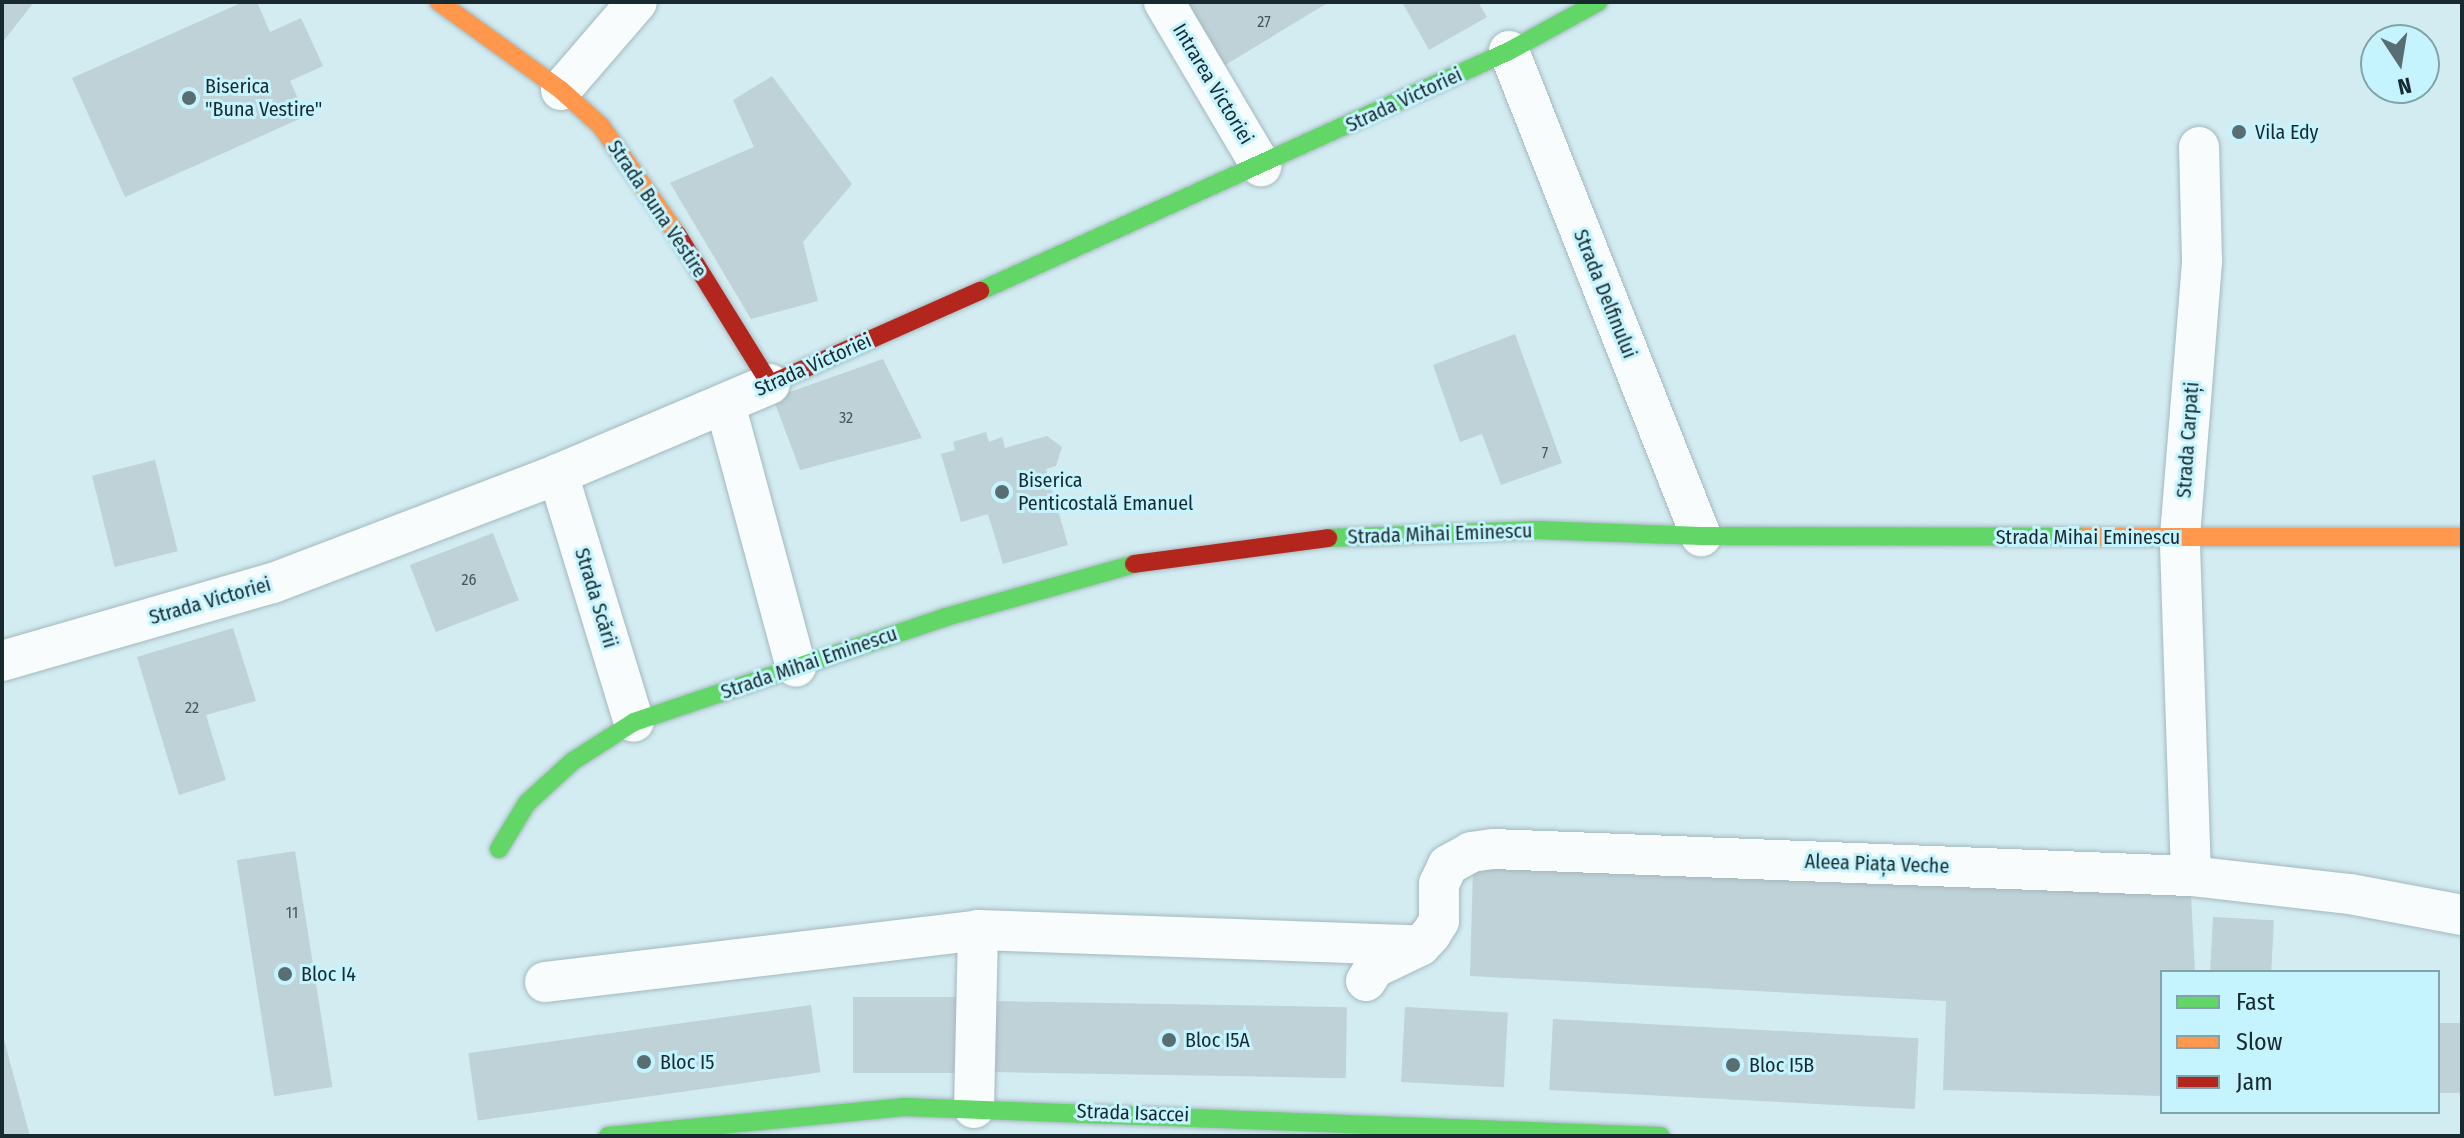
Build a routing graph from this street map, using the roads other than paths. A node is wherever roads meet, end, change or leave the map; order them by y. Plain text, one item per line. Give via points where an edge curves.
1 (439, 2) edge
2 (637, 2) edge
3 (1164, 2) edge
4 (1598, 2) edge
5 (1509, 51) junction
6 (561, 90) junction
7 (2199, 147) dead end
8 (1261, 166) junction
9 (770, 384) junction
10 (725, 404) junction
11 (558, 474) junction
12 (1701, 536) junction
13 (2180, 536) junction
14 (2462, 537) edge
15 (2, 661) edge
16 (796, 667) junction
17 (634, 722) junction
18 (499, 849) dead end
19 (2191, 876) junction
20 (2462, 915) edge
21 (978, 930) junction
22 (1436, 946) junction
23 (1366, 981) dead end
24 (545, 982) dead end
25 (974, 1108) junction
26 (608, 1136) edge
27 (1660, 1136) edge

1 - 6 street, Strada Buna Vestire
2 - 6 street
3 - 8 street, Intrarea Victoriei
4 - 5 street, Strada Victoriei
5 - 8 street, Strada Victoriei
5 - 12 street, Strada Delfinului
6 - 9 street, Strada Buna Vestire via 601,126 645,183
7 - 13 street, Strada Carpați via 2202,261
8 - 9 street, Strada Victoriei
9 - 10 street, Strada Victoriei
10 - 11 street, Strada Victoriei
10 - 16 street
11 - 15 street, Strada Victoriei via 273,583
11 - 17 street, Strada Scării
12 - 13 street, Strada Mihai Eminescu
12 - 16 street, Strada Mihai Eminescu via 1536,530 1430,533 1316,539 1148,560 946,617
13 - 14 street, Strada Mihai Eminescu
13 - 19 street, Strada Carpați
16 - 17 street, Strada Mihai Eminescu
17 - 18 street, Strada Mihai Eminescu via 573,761 527,803
19 - 20 street, Aleea Piața Veche via 2350,894
19 - 22 street, Aleea Piața Veche via 1493,849 1471,852 1448,865 1439,884
21 - 22 street
21 - 24 street
21 - 25 street
22 - 23 street via 1374,968
25 - 26 street, Strada Isaccei via 834,1110
25 - 27 street, Strada Isaccei

